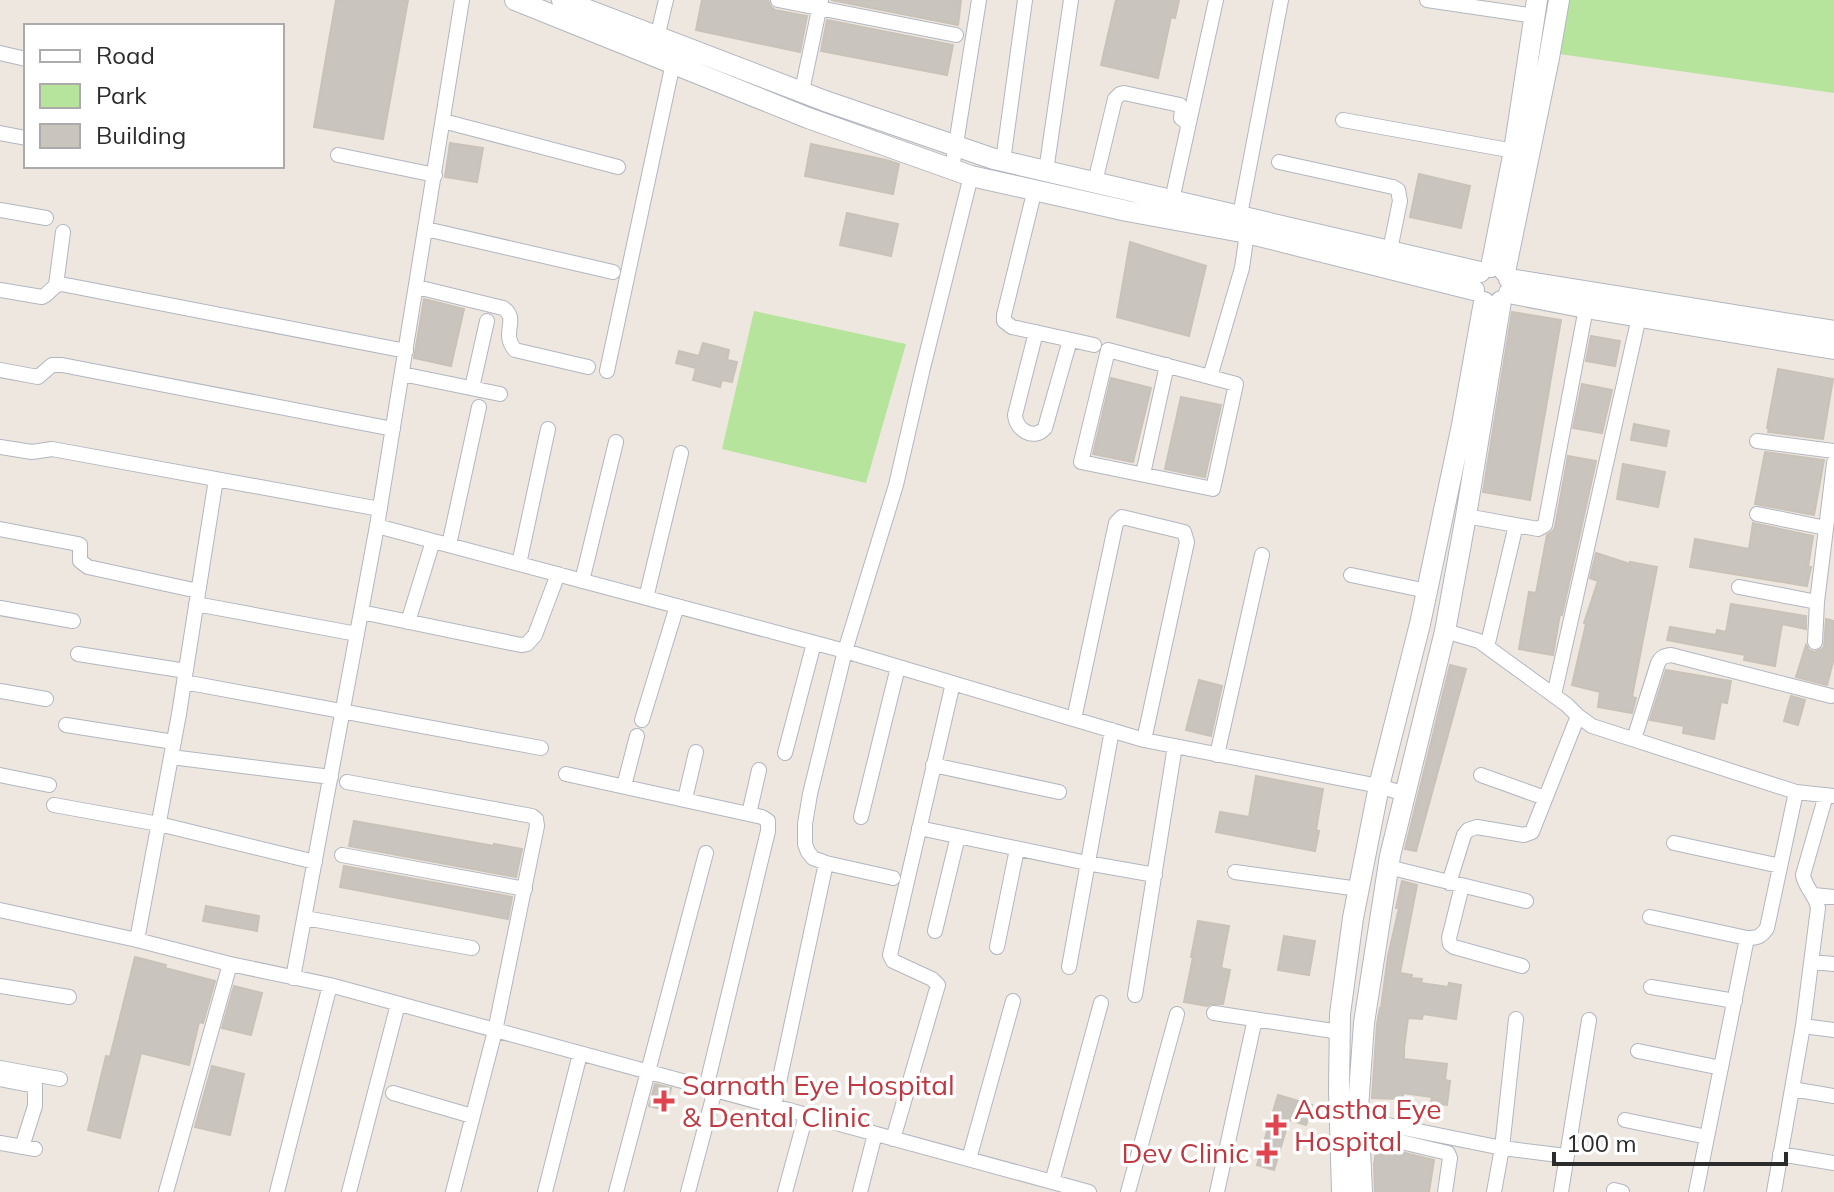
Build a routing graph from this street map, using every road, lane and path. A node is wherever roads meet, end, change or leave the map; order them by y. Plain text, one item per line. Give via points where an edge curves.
1 (462, 0) edge
2 (515, 0) edge
3 (562, 0) edge
4 (666, 0) edge
5 (778, 0) edge
6 (979, 0) edge
7 (1025, 0) edge
8 (1071, 0) edge
9 (1216, 0) edge
10 (1281, 0) edge
11 (1427, 0) edge
12 (1559, 0) edge
13 (820, 4) edge
14 (1536, 8) edge
15 (956, 35) dead end
16 (656, 45) junction
17 (0, 53) edge
18 (24, 59) edge
19 (673, 63) junction
20 (802, 91) junction
21 (1343, 120) dead end
22 (443, 121) junction
23 (1188, 123) junction
24 (0, 133) edge
25 (24, 138) edge
26 (956, 146) junction
27 (1514, 151) junction
28 (338, 155) dead end
29 (1003, 161) junction
30 (1279, 162) dead end
31 (618, 167) dead end
32 (1046, 171) junction
33 (962, 172) junction
34 (435, 175) junction
35 (1095, 182) junction
36 (1035, 189) junction
37 (1172, 200) junction
38 (0, 210) edge
39 (46, 218) dead end
40 (1243, 224) junction
41 (426, 229) junction
42 (63, 232) dead end
43 (1390, 250) junction
44 (613, 272) dead end
45 (1494, 284) junction
46 (56, 285) junction
47 (417, 287) junction
48 (0, 290) edge
49 (1586, 308) junction
50 (1639, 317) junction
51 (487, 321) dead end
52 (1834, 331) edge
53 (1036, 332) junction
54 (1070, 340) junction
55 (1094, 345) dead end
56 (1834, 349) edge
57 (406, 351) junction
58 (1167, 365) junction
59 (588, 367) dead end
60 (0, 370) edge
61 (607, 371) dead end
62 (402, 374) junction
63 (1210, 377) junction
64 (472, 388) junction
65 (500, 394) dead end
66 (479, 407) dead end
67 (393, 429) junction
68 (548, 429) dead end
69 (1757, 441) dead end
70 (616, 442) dead end
71 (0, 447) edge
72 (1834, 451) edge
73 (681, 453) dead end
74 (1834, 463) edge
75 (1143, 474) junction
76 (216, 479) junction
77 (380, 509) junction
78 (1757, 514) dead end
79 (1466, 516) junction
80 (1516, 525) junction
81 (377, 526) junction
82 (1826, 528) junction
83 (0, 529) edge
84 (433, 541) junction
85 (449, 545) junction
86 (1262, 555) dead end
87 (519, 564) junction
88 (558, 574) junction
89 (1351, 575) dead end
90 (582, 581) junction
91 (1739, 587) dead end
92 (1427, 591) junction
93 (197, 598) junction
94 (646, 598) junction
95 (1817, 602) junction
96 (677, 606) junction
97 (0, 608) edge
98 (361, 612) junction
99 (73, 621) dead end
100 (408, 622) junction
101 (1445, 631) junction
102 (357, 634) junction
103 (1815, 642) dead end
104 (814, 643) junction
105 (1487, 647) junction
106 (845, 651) junction
107 (78, 654) dead end
108 (898, 667) junction
109 (185, 677) junction
110 (953, 683) junction
111 (0, 691) edge
112 (1554, 695) junction
113 (1831, 696) dead end
114 (46, 699) dead end
115 (343, 711) junction
116 (1578, 716) junction
117 (1074, 719) junction
118 (642, 720) dead end
119 (66, 725) dead end
120 (1112, 730) junction
121 (637, 736) dead end
122 (1634, 739) junction
123 (1144, 740) junction
124 (1175, 746) junction
125 (541, 748) dead end
126 (172, 749) junction
127 (696, 752) dead end
128 (785, 753) dead end
129 (1217, 755) junction
130 (933, 765) junction
131 (759, 770) dead end
132 (566, 774) dead end
133 (0, 775) edge
134 (1481, 775) dead end
135 (331, 777) junction
136 (347, 782) dead end
137 (49, 785) dead end
138 (624, 786) junction
139 (1379, 786) junction
140 (1059, 792) dead end
141 (1796, 792) junction
142 (1405, 794) junction
143 (1830, 796) edge
144 (1545, 798) junction
145 (685, 799) junction
146 (54, 805) dead end
147 (749, 814) junction
148 (861, 817) dead end
149 (159, 824) junction
150 (919, 828) junction
151 (958, 836) junction
152 (1674, 843) dead end
153 (1017, 849) junction
154 (706, 853) dead end
155 (342, 855) dead end
156 (315, 862) junction
157 (826, 863) junction
158 (1087, 863) junction
159 (1780, 866) junction
160 (1388, 867) junction
161 (1235, 872) dead end
162 (1155, 875) junction
163 (893, 878) dead end
164 (1456, 884) junction
165 (525, 889) junction
166 (1359, 889) junction
167 (1814, 895) junction
168 (1834, 897) edge
169 (1526, 901) dead end
170 (0, 910) edge
171 (1650, 917) dead end
172 (305, 918) junction
173 (935, 931) dead end
174 (1747, 938) junction
175 (137, 940) junction
176 (997, 947) dead end
177 (472, 948) dead end
178 (1812, 962) junction
179 (230, 964) junction
180 (1834, 964) edge
181 (1522, 966) dead end
182 (1069, 967) dead end
183 (293, 978) junction
184 (330, 985) junction
185 (0, 986) edge
186 (1651, 987) dead end
187 (1135, 995) dead end
188 (69, 997) dead end
189 (1013, 1001) dead end
190 (1735, 1001) junction
191 (1101, 1003) dead end
192 (398, 1004) junction
193 (1214, 1013) dead end
194 (1177, 1014) dead end
195 (1255, 1019) junction
196 (1516, 1019) dead end
197 (1589, 1020) dead end
198 (1803, 1026) junction
199 (1834, 1030) edge
200 (495, 1031) junction
201 (1340, 1032) junction
202 (1638, 1051) dead end
203 (580, 1054) junction
204 (0, 1068) edge
205 (1721, 1068) junction
206 (649, 1073) junction
207 (0, 1079) edge
208 (60, 1079) dead end
209 (711, 1089) junction
210 (1792, 1089) junction
211 (393, 1093) dead end
212 (1834, 1096) edge
213 (774, 1106) junction
214 (806, 1115) junction
215 (472, 1116) junction
216 (1625, 1120) dead end
217 (1359, 1126) junction
218 (875, 1134) junction
219 (1707, 1137) junction
220 (893, 1139) junction
221 (0, 1143) edge
222 (1502, 1148) junction
223 (1780, 1154) junction
224 (1566, 1156) junction
225 (969, 1159) junction
226 (1834, 1163) edge
227 (1052, 1182) junction
228 (166, 1192) edge
229 (277, 1192) edge
230 (349, 1192) edge
231 (453, 1192) edge
232 (545, 1192) edge
233 (616, 1192) edge
234 (688, 1192) edge
235 (785, 1192) edge
236 (860, 1192) edge
237 (1089, 1192) edge
238 (1128, 1192) edge
239 (1217, 1192) edge
240 (1342, 1192) edge
241 (1362, 1192) edge
242 (1445, 1192) edge
243 (1494, 1192) edge
244 (1561, 1192) edge
245 (1696, 1192) edge
246 (1774, 1192) edge

1 - 22 street
2 - 16 street
3 - 16 street
4 - 16 street
5 - 13 street
6 - 26 street
7 - 29 street
8 - 32 street
9 - 23 street
10 - 40 street
11 - 14 street
12 - 45 street
13 - 15 street
13 - 20 street
14 - 27 street
16 - 19 street
16 - 20 street
17 - 18 street
19 - 33 street
19 - 61 street
20 - 26 street
21 - 27 street
22 - 31 street
22 - 34 street
23 - 35 street via 1182,120 1180,105 1120,94
23 - 37 street
24 - 25 street
26 - 29 street
26 - 33 street
27 - 45 street
28 - 34 street
29 - 32 street
30 - 43 street via 1398,190
32 - 35 street
33 - 36 street
33 - 106 street via 896,485
34 - 41 street
35 - 37 street
36 - 40 street via 1127,211
36 - 53 street via 1004,321
37 - 40 street
38 - 39 street
40 - 43 street
40 - 45 street
40 - 63 street via 1242,268
41 - 44 street
41 - 47 street
42 - 46 street
43 - 45 street
45 - 49 street
45 - 52 street
45 - 79 street
45 - 92 street
46 - 48 street via 42,297
46 - 57 street
47 - 57 street
47 - 59 street via 503,308 510,316 508,338 515,350
49 - 50 street
49 - 80 street via 1547,521 1538,529
50 - 56 street
50 - 112 street
51 - 64 street
53 - 54 street
53 - 54 street via 1015,420 1023,430 1037,434 1045,428
54 - 55 street
57 - 62 street
58 - 63 street
58 - 75 street
58 - 75 street via 1108,350 1081,462
60 - 67 street via 38,377 52,365 62,365
62 - 64 street
62 - 67 street
63 - 75 street via 1236,384 1213,489
64 - 65 street
66 - 85 street
67 - 77 street
68 - 87 street
69 - 72 street
70 - 90 street
71 - 76 street via 52,449
73 - 94 street
74 - 82 street
76 - 77 street
76 - 93 street
77 - 81 street
78 - 82 street
79 - 80 street
79 - 101 street
80 - 105 street
81 - 84 street
81 - 98 street
82 - 95 street
83 - 93 street via 78,544 80,561 88,567
84 - 85 street
84 - 100 street
85 - 87 street
86 - 129 street
87 - 88 street
88 - 90 street
88 - 100 street via 527,644
89 - 92 street
90 - 94 street
91 - 95 street
92 - 139 street
93 - 102 street
93 - 109 street
94 - 96 street
95 - 103 street
96 - 104 street
96 - 118 street
97 - 99 street
98 - 100 street
98 - 102 street
101 - 105 street
101 - 142 street
102 - 115 street
104 - 106 street
104 - 128 street
105 - 112 street
106 - 108 street
106 - 157 street via 805,824 808,852
107 - 109 street
108 - 110 street
108 - 148 street
109 - 115 street
109 - 126 street
110 - 117 street
110 - 130 street
111 - 114 street
112 - 116 street
113 - 122 street via 1666,656 1658,663
115 - 125 street
115 - 135 street
116 - 122 street
116 - 144 street
117 - 120 street
117 - 123 street via 1116,523 1122,517 1184,532 1187,542
119 - 126 street
120 - 123 street
120 - 158 street
121 - 138 street
122 - 141 street
123 - 124 street
124 - 129 street
124 - 162 street
126 - 135 street
126 - 149 street
127 - 145 street
129 - 139 street
130 - 140 street
130 - 150 street
131 - 147 street
132 - 138 street
133 - 137 street
134 - 144 street
135 - 156 street
136 - 165 street via 532,816 537,826
138 - 145 street
139 - 142 street
139 - 166 street
141 - 143 street
141 - 159 street
142 - 160 street
143 - 167 street via 1803,875
144 - 164 street via 1528,835 1468,830
145 - 147 street
146 - 149 street
147 - 209 street via 768,821 768,831
149 - 156 street
149 - 175 street
150 - 151 street
150 - 220 street via 890,959 936,982 938,990
151 - 153 street
151 - 173 street
152 - 159 street
153 - 158 street
153 - 176 street
154 - 206 street
155 - 165 street
156 - 172 street
157 - 163 street
157 - 213 street
158 - 162 street
158 - 182 street
159 - 174 street via 1767,928 1758,938
160 - 164 street
160 - 217 street via 1364,1023
161 - 166 street
162 - 187 street
164 - 169 street
164 - 181 street via 1450,944
165 - 200 street
166 - 201 street
167 - 168 street
167 - 178 street via 1818,908
170 - 175 street
171 - 174 street
172 - 177 street
172 - 183 street
174 - 190 street
175 - 179 street
178 - 180 street
178 - 198 street
179 - 183 street
179 - 228 street
183 - 184 street
184 - 192 street
184 - 229 street
185 - 188 street
186 - 190 street
189 - 225 street
190 - 205 street
191 - 227 street
192 - 200 street
192 - 230 street
193 - 195 street
194 - 238 street
195 - 201 street
195 - 239 street
196 - 222 street
197 - 224 street
198 - 199 street
198 - 210 street
200 - 203 street
200 - 215 street
201 - 240 street
202 - 205 street
203 - 206 street
203 - 232 street
204 - 208 street
205 - 219 street
206 - 209 street
206 - 233 street
207 - 221 street via 35,1086 28,1148
209 - 213 street
209 - 234 street
210 - 212 street
210 - 223 street
211 - 215 street
213 - 214 street
214 - 218 street
214 - 235 street
215 - 231 street
216 - 219 street
217 - 222 street
217 - 241 street
217 - 242 street via 1448,1153
218 - 220 street
218 - 236 street
219 - 245 street
220 - 225 street
222 - 224 street
222 - 243 street
223 - 226 street
223 - 246 street
224 - 244 street
225 - 227 street
227 - 237 street

